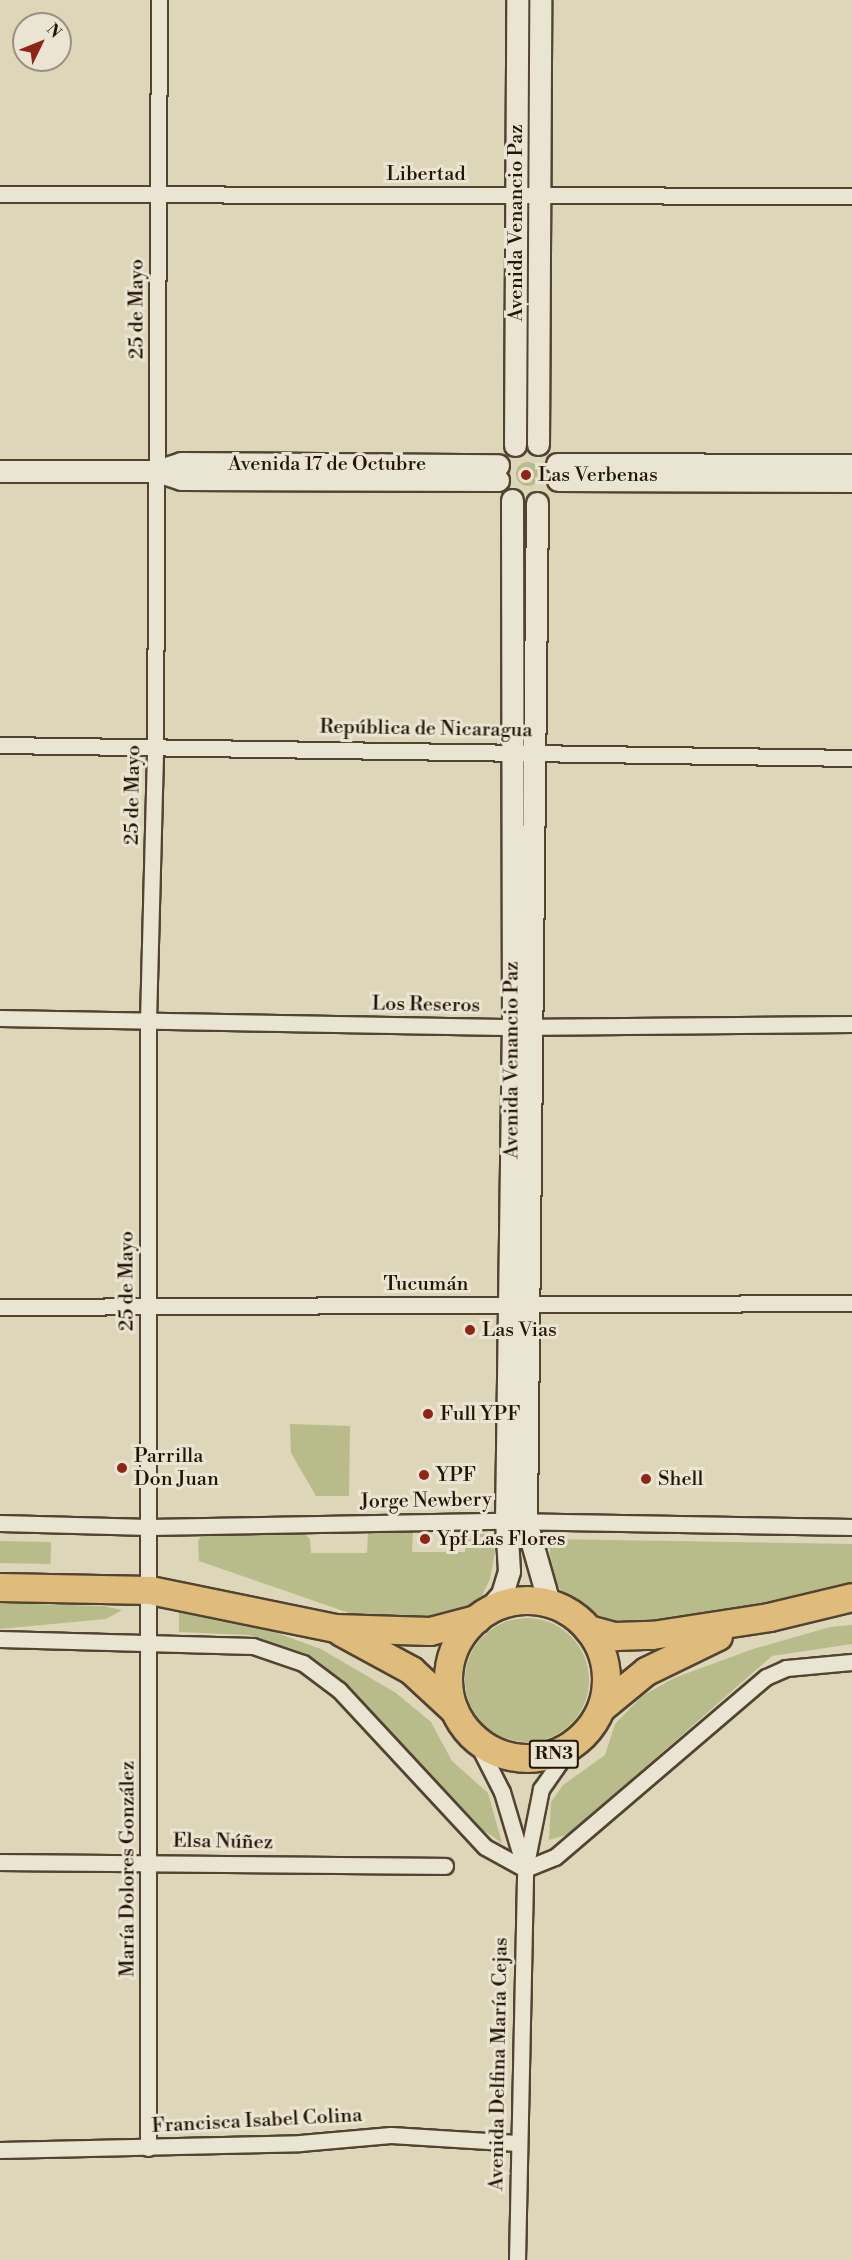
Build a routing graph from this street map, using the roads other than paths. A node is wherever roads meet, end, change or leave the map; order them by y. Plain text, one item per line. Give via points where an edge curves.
1 (159, 0) edge
2 (518, 0) edge
3 (540, 0) edge
4 (0, 194) edge
5 (158, 194) junction
6 (516, 195) junction
7 (539, 195) junction
8 (852, 196) edge
9 (538, 444) junction
10 (515, 445) junction
11 (852, 465) edge
12 (0, 471) edge
13 (157, 471) junction
14 (498, 472) junction
15 (557, 472) junction
16 (852, 481) edge
17 (512, 500) junction
18 (537, 502) junction
19 (0, 745) edge
20 (155, 745) junction
21 (513, 751) junction
22 (535, 752) junction
23 (852, 758) edge
24 (0, 1018) edge
25 (148, 1021) junction
26 (852, 1024) edge
27 (513, 1027) junction
28 (534, 1027) junction
29 (852, 1303) edge
30 (509, 1305) junction
31 (531, 1305) junction
32 (148, 1306) junction
33 (0, 1307) edge
34 (516, 1521) junction
35 (0, 1523) edge
36 (149, 1527) junction
37 (852, 1527) edge
38 (0, 1587) edge
39 (150, 1590) junction
40 (852, 1597) edge
41 (549, 1603) junction
42 (481, 1616) junction
43 (769, 1617) junction
44 (335, 1628) junction
45 (588, 1629) junction
46 (0, 1639) edge
47 (150, 1642) junction
48 (852, 1662) edge
49 (602, 1707) junction
50 (454, 1710) junction
51 (474, 1737) junction
52 (571, 1746) junction
53 (0, 1862) edge
54 (148, 1862) junction
55 (445, 1866) dead end
56 (525, 1869) junction
57 (517, 2143) junction
58 (148, 2148) junction
59 (0, 2150) edge
60 (517, 2260) edge

1 - 5 street, 25 de Mayo
2 - 6 main road, Avenida Venancio Paz
3 - 7 main road, Avenida Venancio Paz
4 - 5 street, Libertad
5 - 6 street, Libertad
5 - 13 street, 25 de Mayo
6 - 7 street, Libertad
6 - 10 main road, Avenida Venancio Paz
7 - 8 street, Libertad
7 - 9 main road, Avenida Venancio Paz
9 - 10 main road
9 - 15 main road via 550,452
10 - 14 main road
11 - 15 main road
12 - 13 main road, Avenida 17 de Octubre
13 - 14 main road, Avenida 17 de Octubre via 181,463
13 - 20 street, 25 de Mayo
14 - 17 main road
15 - 16 main road
15 - 18 main road via 550,494
17 - 18 main road
17 - 21 main road, Avenida Venancio Paz
18 - 22 main road, Avenida Venancio Paz
19 - 20 street, República de Nicaragua
20 - 21 street, República de Nicaragua
20 - 25 street, 25 de Mayo
21 - 22 street, República de Nicaragua
21 - 27 main road, Avenida Venancio Paz
22 - 23 street, República de Nicaragua
22 - 28 main road, Avenida Venancio Paz
24 - 25 street, Los Reseros
25 - 27 street, Los Reseros
25 - 32 street, 25 de Mayo
26 - 28 street, Los Reseros
27 - 28 street, Los Reseros
27 - 30 main road, Avenida Venancio Paz
28 - 31 main road, Avenida Venancio Paz
29 - 31 street, Tucumán
30 - 31 street, Tucumán
30 - 32 street, Tucumán
30 - 34 main road, Avenida Venancio Paz
31 - 34 main road, Avenida Venancio Paz
32 - 33 street, Tucumán
32 - 36 street, 25 de Mayo
34 - 36 street, Jorge Newbery
34 - 37 street, Jorge Newbery
34 - 41 main road, Avenida Venancio Paz
34 - 42 main road, Avenida Venancio Paz via 507,1583
35 - 36 street, Jorge Newbery
36 - 39 street, 25 de Mayo
38 - 39 highway, RN3
39 - 44 highway, RN3
39 - 47 street, María Dolores González
40 - 43 highway, RN3
41 - 42 highway, RN3 via 516,1601
41 - 45 highway, RN3 via 570,1613
42 - 44 highway, RN3 via 430,1630
42 - 50 highway, RN3 via 460,1638 450,1661 448,1686
43 - 45 highway, RN3 via 652,1635 615,1636
43 - 49 highway, RN3 via 689,1647 646,1671
44 - 50 highway, RN3 via 411,1670
45 - 49 highway, RN3 via 606,1666
46 - 47 street
47 - 54 street, María Dolores González
47 - 56 street via 253,1646 303,1664 339,1690 485,1847 505,1862
48 - 56 street via 786,1668 766,1677 555,1857
49 - 52 highway, RN3 via 590,1729
50 - 51 highway, RN3
51 - 52 highway, RN3 via 490,1750 531,1759
51 - 56 street, Avenida Delfina María Cejas via 502,1792
52 - 56 street, Avenida Delfina María Cejas via 541,1789
53 - 54 street, Elsa Núñez
54 - 55 street, Elsa Núñez
54 - 58 street, María Dolores González
56 - 57 street, Avenida Delfina María Cejas
57 - 58 street, Francisca Isabel Colina via 391,2135 300,2143
57 - 60 street, Avenida Delfina María Cejas
58 - 59 street, Francisca Isabel Colina

